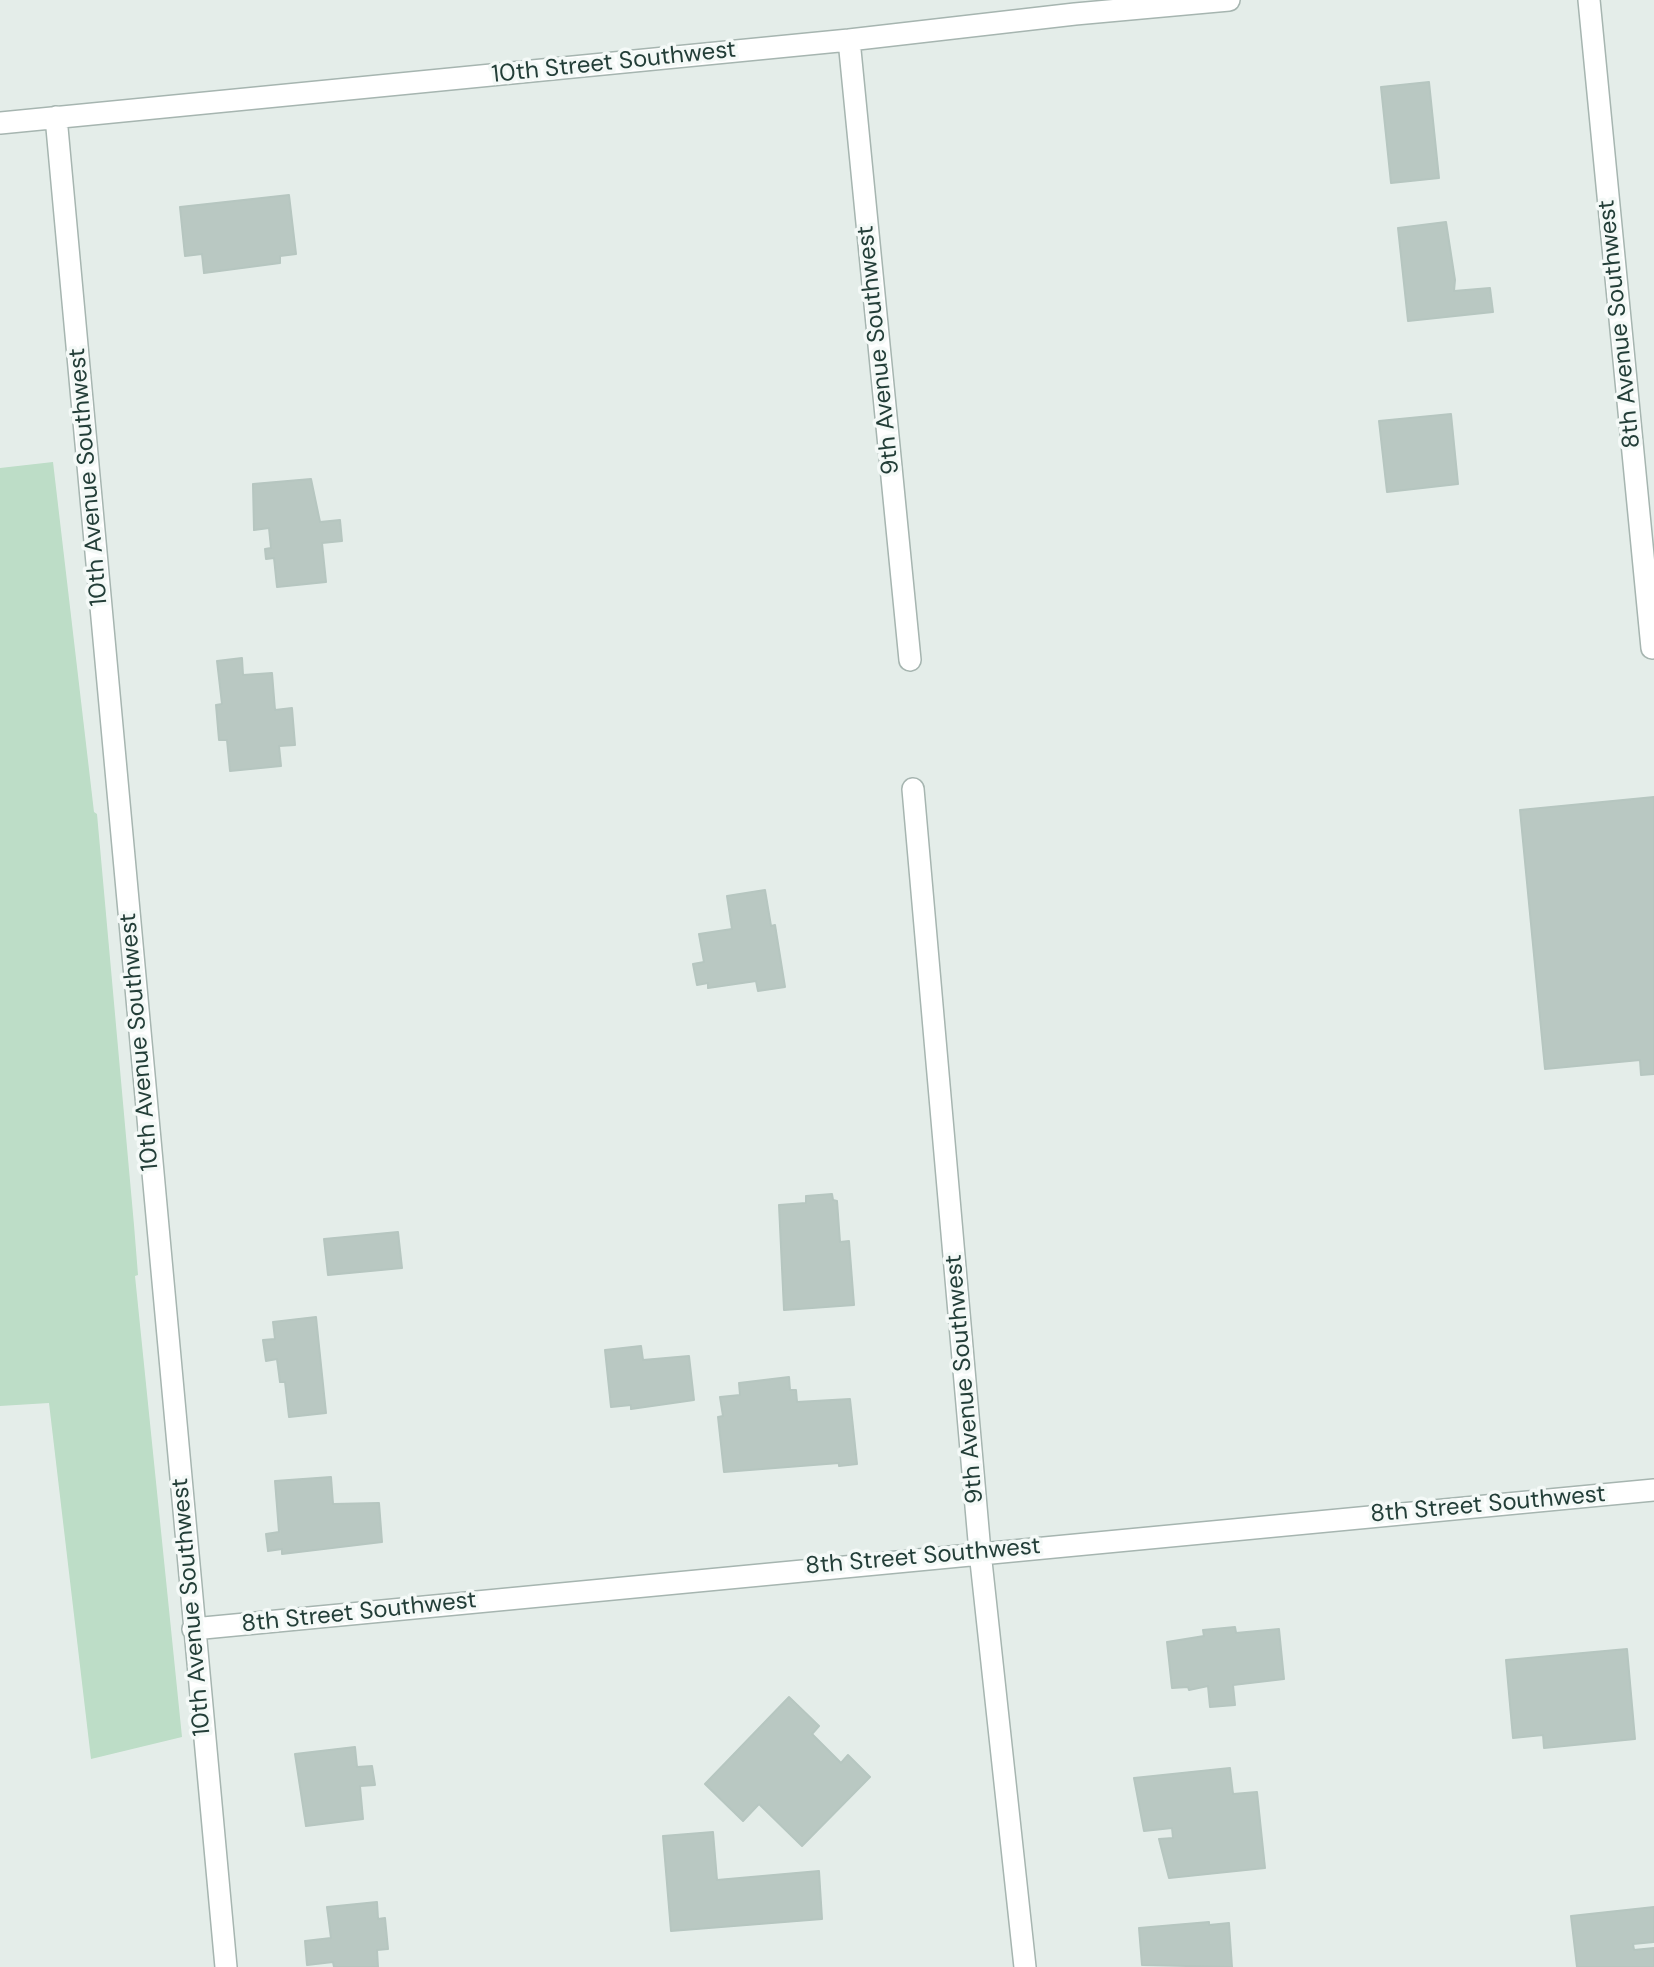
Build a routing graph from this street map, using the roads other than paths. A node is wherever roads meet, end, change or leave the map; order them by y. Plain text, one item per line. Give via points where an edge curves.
1 (1228, 0) edge
2 (1589, 0) edge
3 (1075, 7) edge
4 (849, 40) junction
5 (56, 117) junction
6 (0, 122) edge
7 (1652, 648) dead end
8 (910, 660) dead end
9 (913, 789) dead end
10 (1654, 1490) edge
11 (980, 1552) junction
12 (193, 1629) junction
13 (226, 1967) edge
14 (1025, 1967) edge

1 - 3 street, 10th Street Southwest
2 - 7 street, 8th Avenue Southwest
3 - 4 street, 10th Street Southwest
4 - 5 street, 10th Street Southwest
4 - 8 street, 9th Avenue Southwest
5 - 6 street, 10th Street Southwest
5 - 12 street, 10th Avenue Southwest
9 - 11 street, 9th Avenue Southwest
10 - 11 street, 8th Street Southwest
11 - 12 street, 8th Street Southwest
11 - 14 street, 9th Avenue Southwest
12 - 13 street, 10th Avenue Southwest

